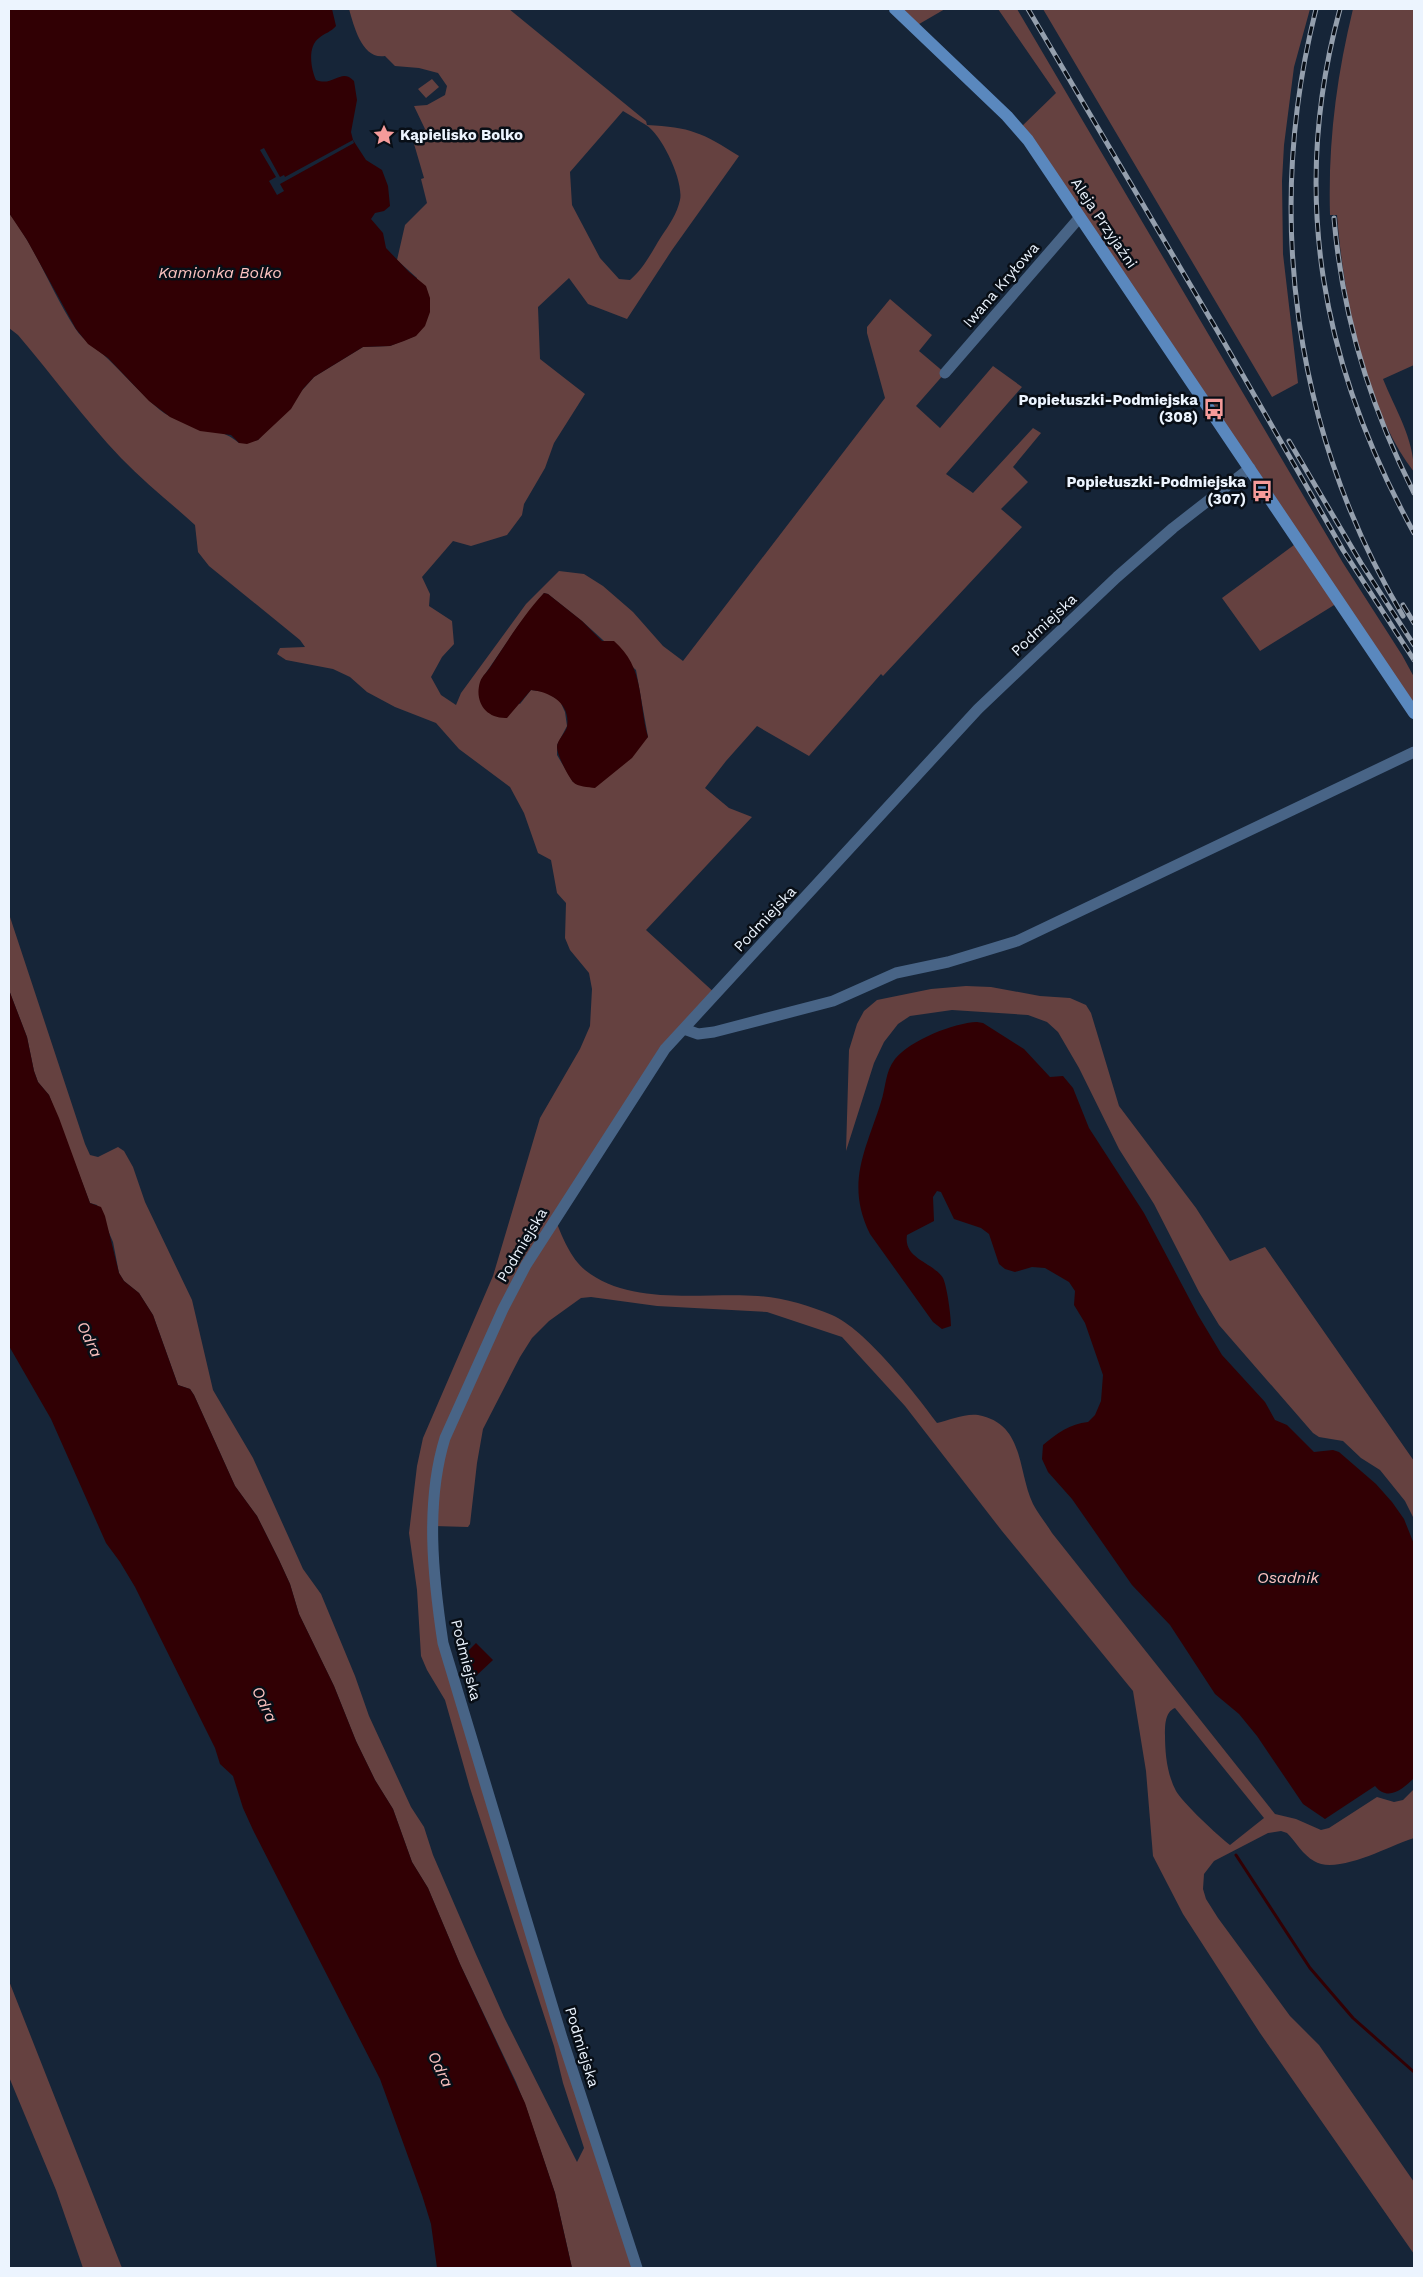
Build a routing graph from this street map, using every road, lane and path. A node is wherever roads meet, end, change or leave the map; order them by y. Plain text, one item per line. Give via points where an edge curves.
1 (895, 9) edge
2 (1080, 217) junction
3 (945, 373) dead end
4 (1250, 468) junction
5 (1414, 713) edge
6 (1414, 752) edge
7 (684, 1029) junction
8 (637, 2268) edge

1 - 2 main road, Aleja Przyjaźni via 1019,129
2 - 3 street, Iwana Kryłowa
2 - 4 main road, Aleja Przyjaźni
4 - 5 main road, Aleja Przyjaźni
4 - 7 street, Podmiejska via 1117,577 978,709
6 - 7 street via 1017,941 948,962 896,973 833,1001 714,1032 698,1034
7 - 8 street, Podmiejska via 646,1078 548,1228 513,1288 446,1438 439,1460 434,1498 436,1588 446,1651 562,2038

